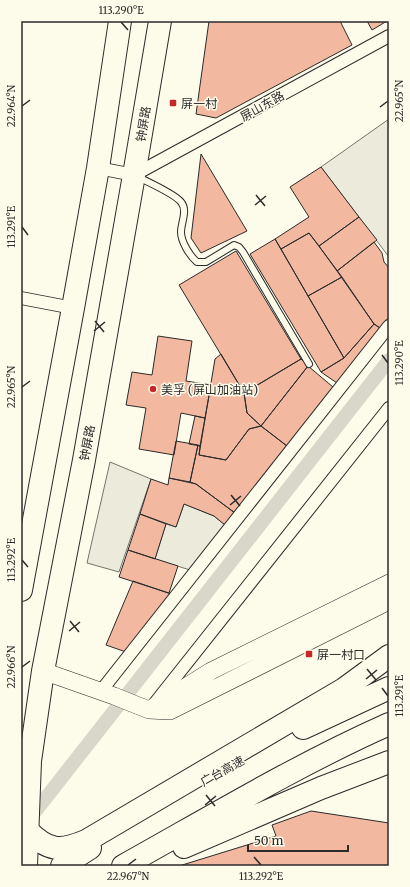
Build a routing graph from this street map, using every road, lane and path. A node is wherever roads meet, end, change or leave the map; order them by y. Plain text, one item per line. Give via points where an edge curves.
1 (120, 21) edge
2 (160, 21) edge
3 (389, 36) edge
4 (98, 168) junction
5 (134, 175) junction
6 (21, 298) edge
7 (73, 308) junction
8 (389, 326) edge
9 (309, 364) dead end
10 (389, 408) edge
11 (389, 583) edge
12 (21, 590) edge
13 (389, 601) edge
14 (389, 656) edge
15 (43, 671) junction
16 (389, 688) edge
17 (107, 694) junction
18 (149, 710) junction
19 (389, 724) edge
20 (389, 762) edge
21 (28, 831) junction
22 (26, 866) edge
23 (62, 866) edge
24 (124, 866) edge
25 (145, 866) edge

1 - 4 highway
2 - 5 highway, 钟屏路
3 - 5 street, 屏山东路
4 - 5 street
4 - 7 highway
5 - 9 lane via 181,201 184,207 181,232 183,240 197,262 206,262 234,245 239,247
5 - 15 highway, 钟屏路 via 84,460
6 - 7 street
7 - 12 highway
8 - 17 street
10 - 18 street
11 - 18 street via 211,672
13 - 18 street via 170,711
14 - 21 highway via 344,689 86,841 60,849 39,841
15 - 17 street
15 - 21 highway, 钟屏路 via 30,761
16 - 23 highway, 广台高速 via 312,724 163,803
17 - 18 street
19 - 24 highway via 288,774
20 - 25 highway via 207,836
21 - 22 highway, 钟屏路

